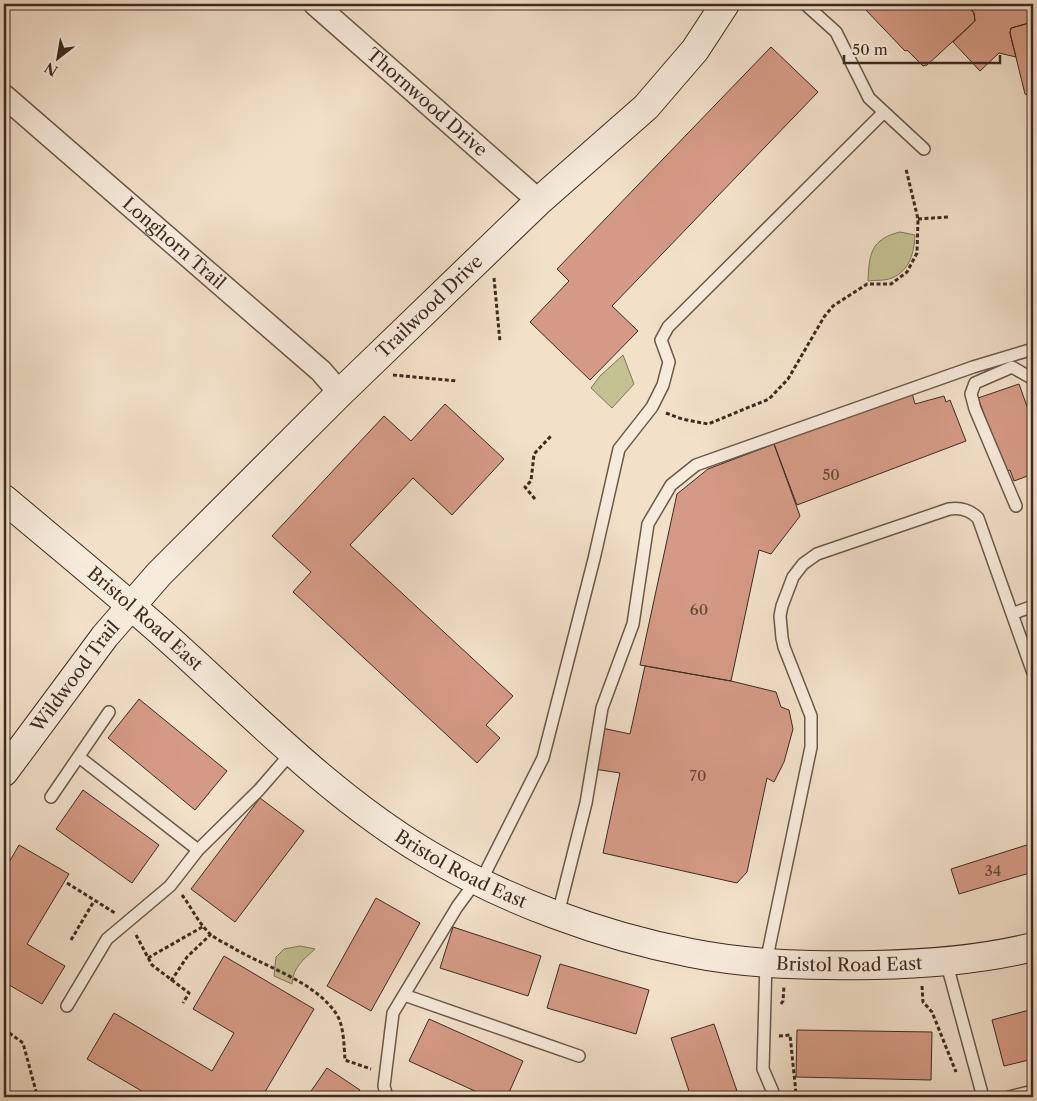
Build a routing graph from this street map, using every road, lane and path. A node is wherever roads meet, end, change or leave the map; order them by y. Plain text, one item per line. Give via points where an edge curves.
1 (315, 4) edge
2 (725, 4) edge
3 (805, 4) edge
4 (4, 96) edge
5 (884, 112) junction
6 (924, 149) dead end
7 (906, 169) dead end
8 (539, 201) junction
9 (948, 217) dead end
10 (918, 219) junction
11 (490, 247) junction
12 (500, 342) dead end
13 (1033, 348) edge
14 (363, 372) junction
15 (1033, 379) edge
16 (457, 381) dead end
17 (340, 394) junction
18 (652, 407) junction
19 (551, 436) dead end
20 (4, 499) edge
21 (535, 499) dead end
22 (1016, 506) dead end
23 (131, 606) junction
24 (1033, 606) edge
25 (1012, 614) junction
26 (1033, 673) edge
27 (109, 712) dead end
28 (292, 752) junction
29 (78, 756) junction
30 (4, 772) edge
31 (51, 797) dead end
32 (198, 850) junction
33 (173, 882) junction
34 (478, 882) junction
35 (67, 883) dead end
36 (94, 901) junction
37 (558, 914) junction
38 (128, 921) junction
39 (204, 926) junction
40 (211, 934) junction
41 (71, 940) dead end
42 (1033, 947) edge
43 (148, 958) junction
44 (946, 962) junction
45 (775, 963) junction
46 (919, 963) junction
47 (171, 981) junction
48 (404, 995) junction
49 (183, 1003) dead end
50 (67, 1006) dead end
51 (778, 1007) dead end
52 (4, 1029) edge
53 (773, 1036) dead end
54 (579, 1056) dead end
55 (956, 1072) dead end
56 (385, 1074) junction
57 (1033, 1091) edge
58 (796, 1093) dead end
59 (37, 1095) dead end
60 (387, 1097) edge
61 (774, 1097) edge
62 (983, 1097) edge
63 (1009, 1097) edge

1 - 8 street, Thornwood Drive
2 - 8 street, Trailwood Drive via 695,50 646,107
3 - 5 lane via 836,32 869,98
4 - 17 street, Longhorn Trail via 321,371
5 - 6 lane
5 - 18 lane via 668,327 661,340 669,362 663,385
7 - 10 path
8 - 11 street, Trailwood Drive
9 - 10 path
10 - 18 path via 917,252 907,272 891,284 867,284 833,306 788,379 769,399 708,424 682,419
11 - 12 path
11 - 14 street, Trailwood Drive
13 - 37 lane via 696,465 671,485 648,524 633,624 602,708 586,803
14 - 16 path
14 - 17 street, Trailwood Drive
15 - 22 lane via 1012,367 975,383 971,394
17 - 23 street, Trailwood Drive via 158,574
18 - 34 lane via 619,450 543,758
19 - 21 path via 534,454 531,481 524,487
20 - 23 street, Bristol Road East
23 - 28 street, Bristol Road East
23 - 30 street, Wildwood Trail
24 - 25 lane
25 - 26 lane
25 - 45 lane via 978,518 958,508 817,554 793,577 782,606 781,629 784,647 811,716 811,747
27 - 29 lane
28 - 32 lane
28 - 34 street, Bristol Road East via 378,821 425,853
29 - 31 lane
29 - 32 lane
32 - 33 lane
33 - 38 lane
33 - 39 path
34 - 37 street, Bristol Road East
34 - 48 lane via 457,906
35 - 36 path
36 - 38 path
36 - 41 path
37 - 45 street, Bristol Road East via 625,938 693,954
38 - 43 path
38 - 50 lane via 107,939
39 - 40 path
39 - 43 path
40 - 47 path via 187,956
40 - 56 path via 302,983 318,995 336,1012 345,1060
42 - 44 street, Bristol Road East
43 - 47 path
44 - 46 street, Bristol Road East
44 - 62 lane
45 - 46 street, Bristol Road East via 834,966
45 - 51 path via 783,1001
45 - 61 lane via 763,1069
46 - 55 path via 923,1002 932,1012
47 - 49 path via 188,992
48 - 54 lane
48 - 56 lane via 393,1014
52 - 59 path via 23,1043
53 - 58 path via 790,1036
56 - 60 lane
57 - 63 lane

